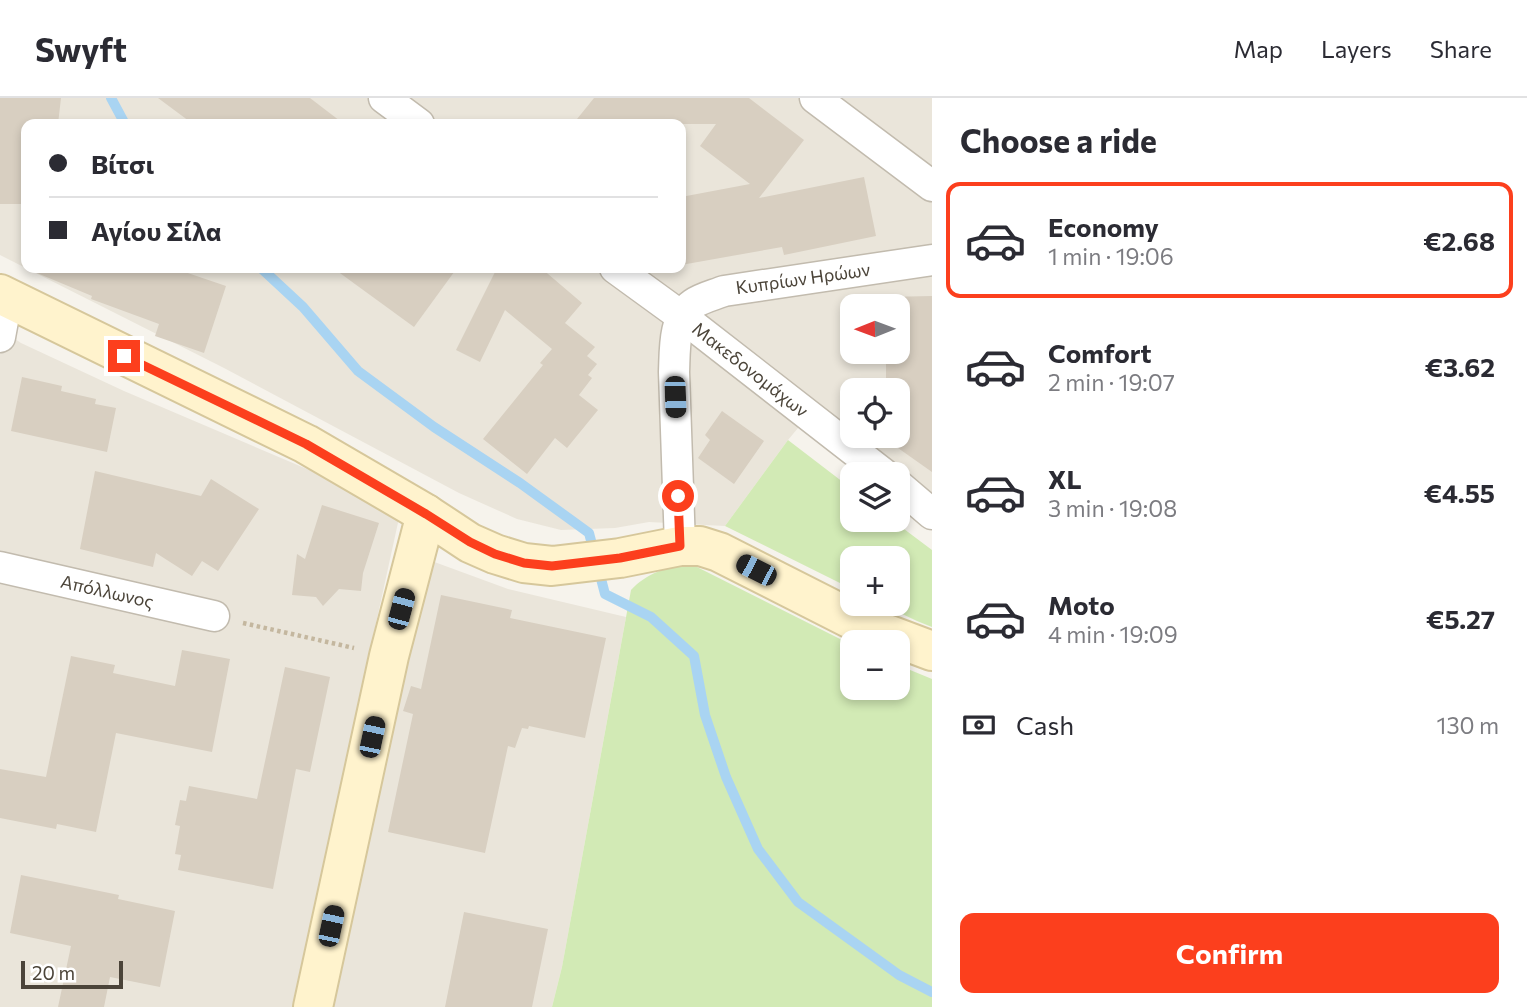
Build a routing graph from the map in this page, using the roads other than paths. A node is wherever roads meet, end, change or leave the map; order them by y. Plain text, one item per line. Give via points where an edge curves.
1 (384, 98) edge
2 (816, 98) edge
3 (412, 119) edge
4 (932, 186) edge
5 (932, 260) edge
6 (622, 273) edge
7 (3, 297) edge
8 (681, 316) junction
9 (0, 337) edge
10 (869, 462) edge
11 (910, 495) edge
12 (932, 513) edge
13 (426, 514) junction
14 (680, 546) junction
15 (0, 567) edge
16 (214, 616) road end
17 (932, 651) edge
18 (313, 1007) edge

1 - 3 street
2 - 4 street
5 - 8 street, Κυπρίων Ηρώων via 724,291 693,304
6 - 8 street, Μακεδονομάχων
7 - 9 street
7 - 13 street via 306,444
8 - 10 street, Μακεδονομάχων
8 - 14 street via 674,372
11 - 12 street
13 - 14 street via 470,542 524,563 575,565
13 - 18 street via 389,656
14 - 17 street via 719,552 863,625
15 - 16 street, Απόλλωνος

